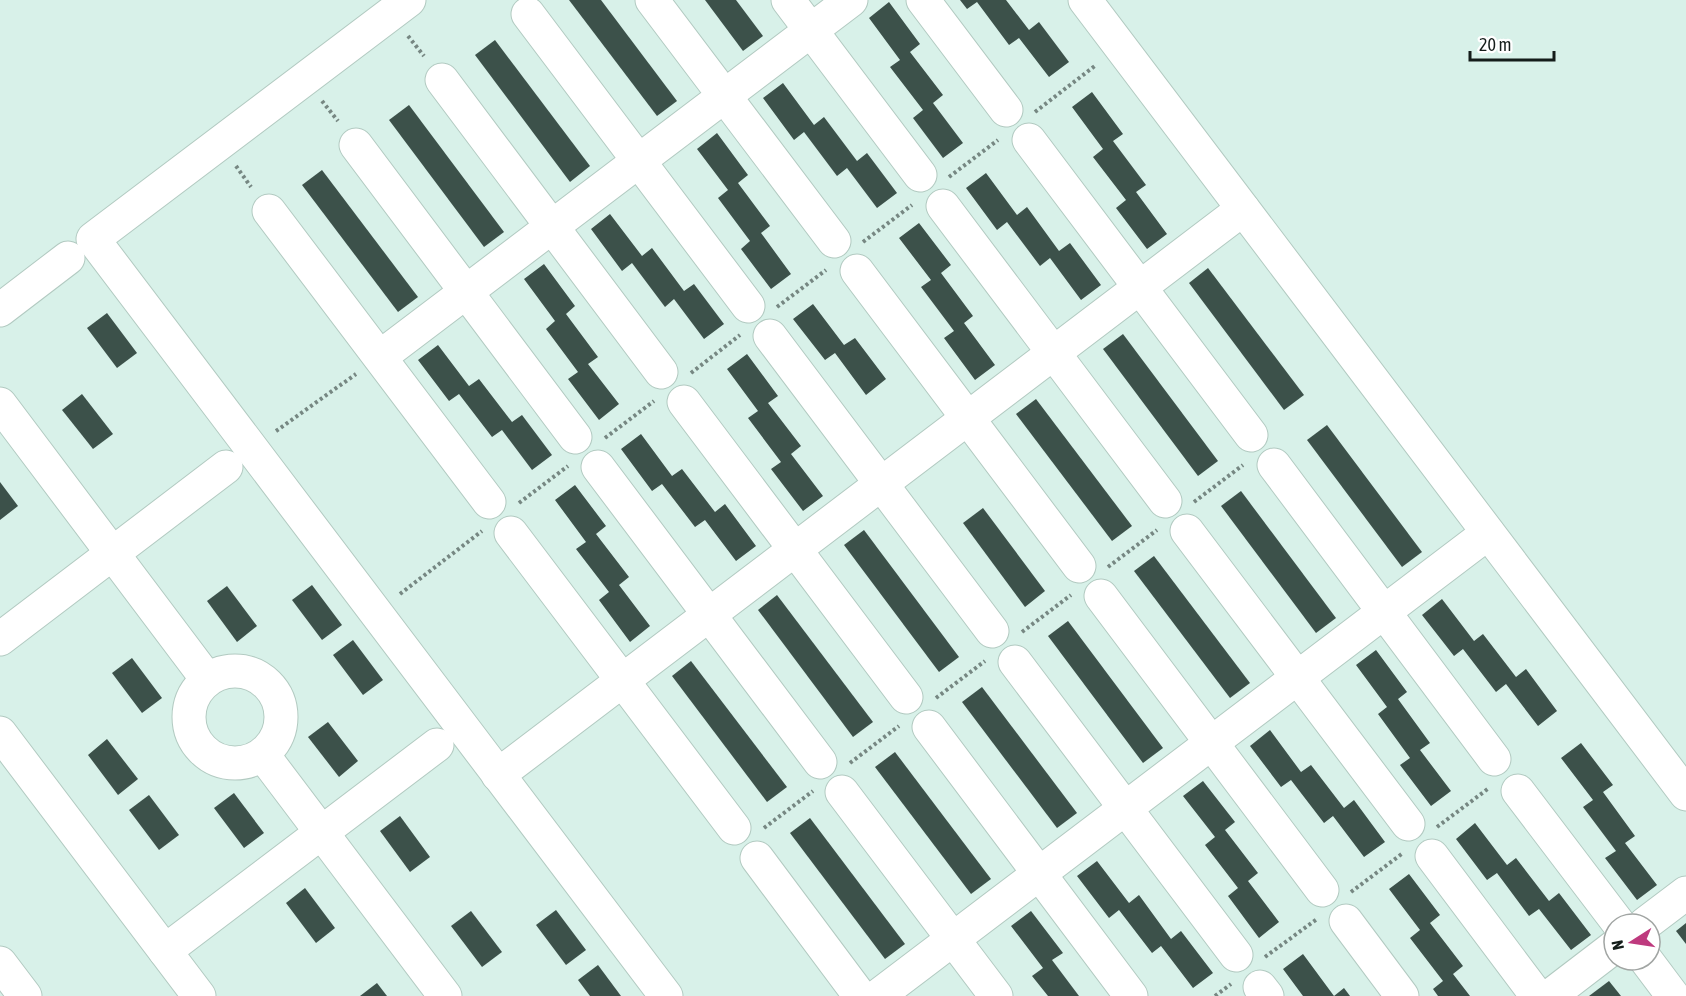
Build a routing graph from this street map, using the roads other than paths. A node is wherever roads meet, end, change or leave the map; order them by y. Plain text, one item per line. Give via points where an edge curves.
1 (652, 0) edge
2 (788, 0) edge
3 (851, 0) edge
4 (923, 0) edge
5 (1084, 0) edge
6 (401, 7) edge
7 (528, 14) dead end
8 (811, 30) junction
9 (442, 80) road end
10 (725, 96) junction
11 (1006, 110) dead end
12 (1029, 140) dead end
13 (356, 145) road end
14 (638, 161) junction
15 (920, 176) dead end
16 (942, 206) dead end
17 (1243, 209) junction
18 (269, 211) road end
19 (552, 227) junction
20 (834, 241) dead end
21 (68, 258) dead end
22 (856, 271) dead end
23 (1140, 288) junction
24 (466, 292) junction
25 (748, 306) dead end
26 (0, 310) edge
27 (770, 336) dead end
28 (1054, 353) junction
29 (380, 357) junction
30 (661, 372) dead end
31 (684, 402) dead end
32 (0, 404) edge
33 (967, 418) junction
34 (1251, 435) dead end
35 (575, 437) dead end
36 (239, 458) junction
37 (1274, 465) dead end
38 (598, 467) dead end
39 (881, 484) junction
40 (1165, 501) dead end
41 (489, 502) dead end
42 (1187, 531) dead end
43 (512, 532) dead end
44 (1488, 533) junction
45 (795, 549) junction
46 (112, 554) junction
47 (1079, 566) dead end
48 (1101, 596) dead end
49 (1384, 612) junction
50 (709, 615) junction
51 (992, 632) dead end
52 (0, 639) edge
53 (1015, 662) dead end
54 (1298, 678) junction
55 (207, 680) junction
56 (623, 680) junction
57 (906, 697) dead end
58 (929, 727) dead end
59 (0, 733) edge
60 (1211, 743) junction
61 (436, 746) dead end
62 (263, 755) junction
63 (820, 762) dead end
64 (498, 775) junction
65 (842, 792) dead end
66 (1686, 794) edge
67 (1126, 808) junction
68 (734, 828) dead end
69 (322, 832) junction
70 (757, 858) dead end
71 (1039, 874) junction
72 (1686, 893) edge
73 (1610, 912) edge
74 (1661, 912) edge
75 (953, 939) junction
76 (165, 951) junction
77 (1602, 956) edge
78 (0, 963) edge
79 (1655, 972) edge
80 (1253, 975) edge
81 (25, 996) edge
82 (199, 996) edge
83 (445, 996) edge
84 (666, 996) edge
85 (860, 996) edge
86 (878, 996) edge
87 (996, 996) edge
88 (1131, 996) edge
89 (1402, 996) edge
90 (1537, 996) edge
91 (1550, 996) edge
92 (1673, 996) edge

1 - 10 lane
2 - 8 lane
3 - 8 lane
4 - 11 lane
5 - 17 lane
6 - 36 lane via 93,239
7 - 14 lane
8 - 10 lane
8 - 15 lane
9 - 19 lane
10 - 14 lane
10 - 20 lane
12 - 23 lane
13 - 24 lane
14 - 19 lane
14 - 25 lane
16 - 28 lane
17 - 23 lane
17 - 44 lane
18 - 29 lane
19 - 24 lane
19 - 30 lane
21 - 26 lane
22 - 33 lane
23 - 28 lane
23 - 34 lane
24 - 29 lane
24 - 35 lane
27 - 39 lane
28 - 33 lane
28 - 40 lane
29 - 41 lane
31 - 45 lane
32 - 46 lane
33 - 39 lane
33 - 47 lane
36 - 46 lane
36 - 64 lane
37 - 49 lane
38 - 50 lane
39 - 45 lane
39 - 51 lane
42 - 54 lane
43 - 56 lane
44 - 49 lane
44 - 66 lane
45 - 50 lane
45 - 57 lane
46 - 52 lane
46 - 55 lane
48 - 60 lane
49 - 54 lane
49 - 73 lane via 1504,777
50 - 56 lane
50 - 63 lane
53 - 67 lane
54 - 60 lane
54 - 90 lane
55 - 62 lane via 195,693 189,711 190,729 198,746 212,758 229,764 247,763
55 - 62 lane via 224,672 242,670 273,689 282,724 276,741
56 - 64 lane
56 - 68 lane
58 - 71 lane
59 - 76 lane
60 - 67 lane
60 - 89 lane
61 - 69 lane
62 - 69 lane
64 - 84 lane
65 - 75 lane
67 - 71 lane
67 - 80 lane
69 - 76 lane
69 - 83 lane
70 - 85 lane
71 - 75 lane
71 - 88 lane
72 - 74 lane
75 - 86 lane
75 - 87 lane
76 - 82 lane
77 - 91 lane
78 - 81 lane
79 - 92 lane

